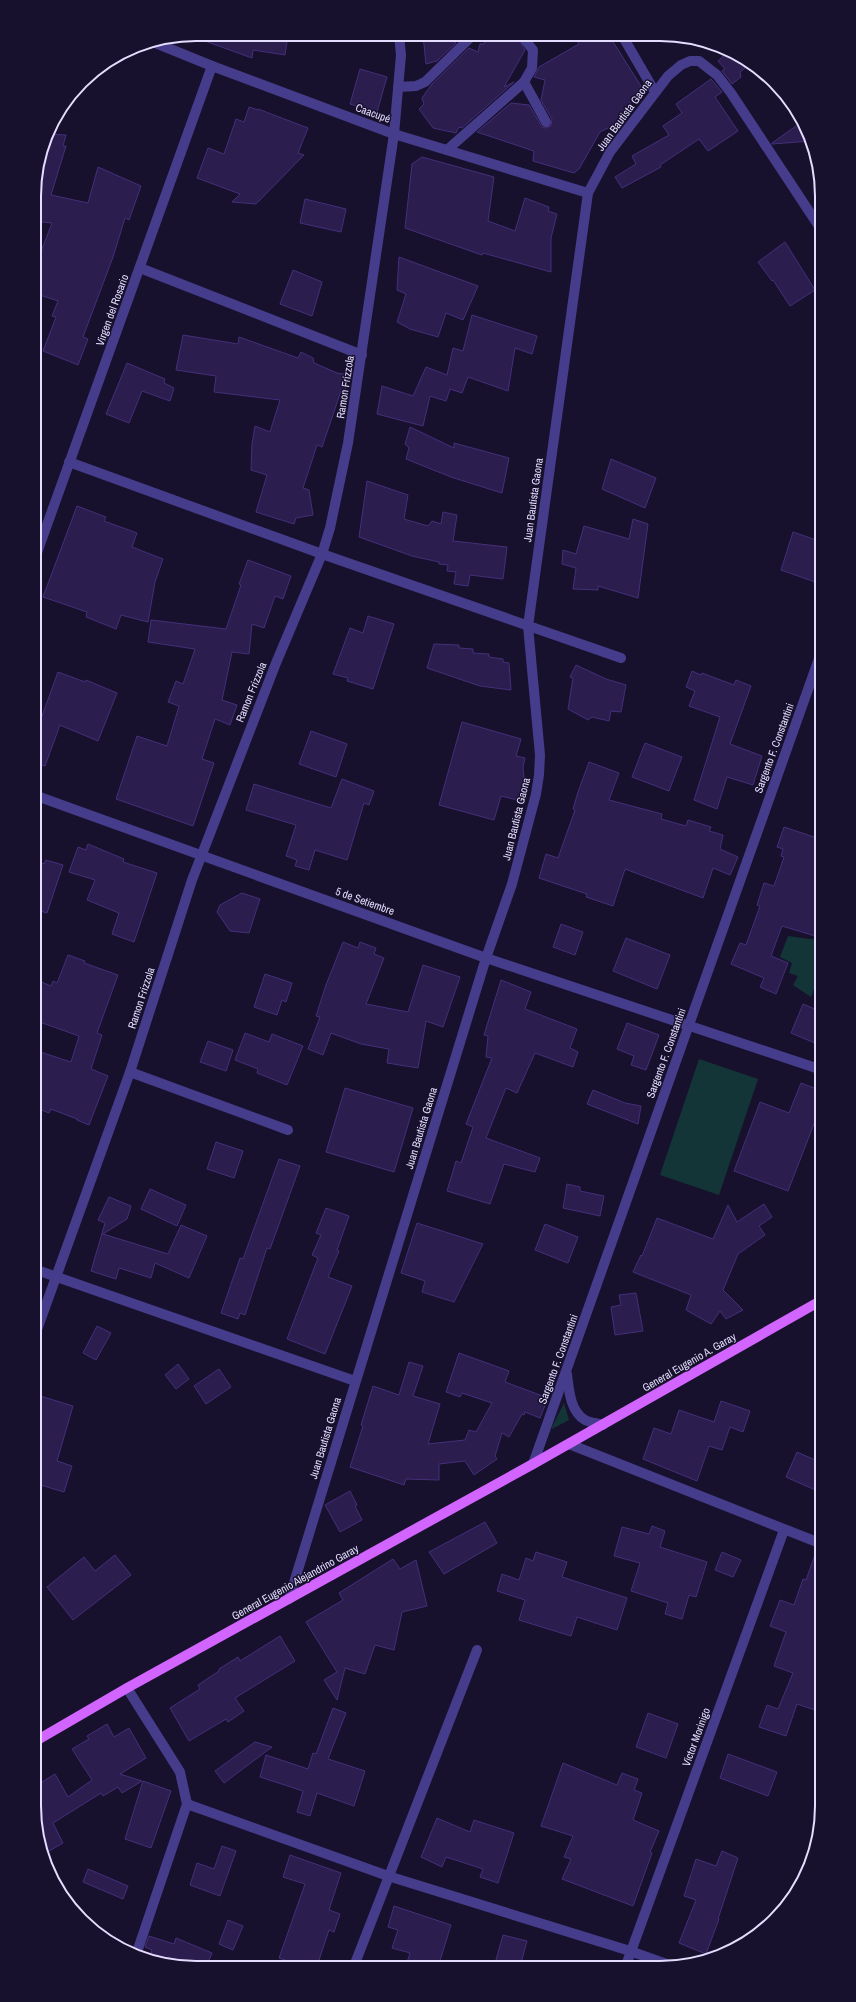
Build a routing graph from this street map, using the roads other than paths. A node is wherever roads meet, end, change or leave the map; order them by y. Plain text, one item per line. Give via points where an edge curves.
1 (400, 41) edge
2 (467, 41) edge
3 (526, 41) edge
4 (625, 41) edge
5 (161, 45) edge
6 (212, 66) junction
7 (524, 82) junction
8 (398, 87) junction
9 (656, 92) junction
10 (546, 122) dead end
11 (394, 134) junction
12 (447, 150) junction
13 (588, 193) junction
14 (815, 220) edge
15 (140, 268) junction
16 (362, 355) junction
17 (69, 462) junction
18 (41, 541) edge
19 (322, 554) junction
20 (528, 626) junction
21 (621, 658) dead end
22 (815, 670) edge
23 (41, 797) edge
24 (203, 854) junction
25 (486, 958) junction
26 (689, 1026) junction
27 (815, 1068) edge
28 (130, 1072) junction
29 (288, 1130) dead end
30 (41, 1271) edge
31 (57, 1277) junction
32 (815, 1304) edge
33 (41, 1319) edge
34 (567, 1370) junction
35 (355, 1380) junction
36 (603, 1424) junction
37 (569, 1444) junction
38 (533, 1464) junction
39 (784, 1530) junction
40 (815, 1541) edge
41 (289, 1599) junction
42 (477, 1650) dead end
43 (127, 1688) junction
44 (41, 1738) edge
45 (187, 1804) junction
46 (388, 1876) junction
47 (138, 1949) edge
48 (630, 1951) junction
49 (356, 1961) edge
50 (627, 1961) edge
51 (658, 1961) edge

1 - 8 street, Ramon Frizzola
2 - 8 street via 425,82 416,86
3 - 7 street via 532,50 532,68
4 - 9 street
5 - 6 street, Caacupé
6 - 11 street, Caacupé
6 - 15 street, Virgen del Rosario
7 - 10 street
7 - 12 street
8 - 11 street, Ramon Frizzola
9 - 13 street, Juan Bautista Gaona via 610,152
9 - 14 street, Juan Bautista Gaona via 668,76 690,61 699,61 717,75
11 - 12 street, Caacupé
11 - 16 street, Ramon Frizzola
12 - 13 street, Caacupé
13 - 20 street, Juan Bautista Gaona
15 - 16 street
15 - 17 street, Virgen del Rosario
16 - 19 street, Ramon Frizzola via 348,443
17 - 18 street, Virgen del Rosario
17 - 19 street
19 - 20 street
19 - 24 street, Ramon Frizzola via 246,738
20 - 21 street
20 - 25 street, Juan Bautista Gaona via 540,755 539,775 512,884
22 - 26 street, Sargento F. Constantini
23 - 24 street, 5 de Setiembre
24 - 25 street, 5 de Setiembre
24 - 28 street, Ramon Frizzola via 192,880
25 - 26 street, 5 de Setiembre
25 - 35 street, Juan Bautista Gaona
26 - 27 street, 5 de Setiembre
26 - 34 street, Sargento F. Constantini
28 - 29 street
28 - 31 street, Ramon Frizzola
30 - 31 street
31 - 33 street, Ramon Frizzola
31 - 35 street
32 - 36 main road, General Eugenio A. Garay
34 - 36 street via 573,1405 579,1416 586,1421
34 - 38 street, Sargento F. Constantini
35 - 41 street, Juan Bautista Gaona
36 - 37 main road, General Eugenio A. Garay
37 - 38 main road, General Eugenio Alejandrino Garay
37 - 39 street
38 - 41 main road, General Eugenio Alejandrino Garay
39 - 40 street
39 - 48 street, Victor Morinigo
41 - 43 main road, General Eugenio Alejandrino Garay
42 - 46 street
43 - 44 main road, General Eugenio Alejandrino Garay
43 - 45 street via 180,1772
45 - 46 street
45 - 47 street
46 - 48 street
46 - 49 street
48 - 50 street, Victor Morinigo
48 - 51 street

